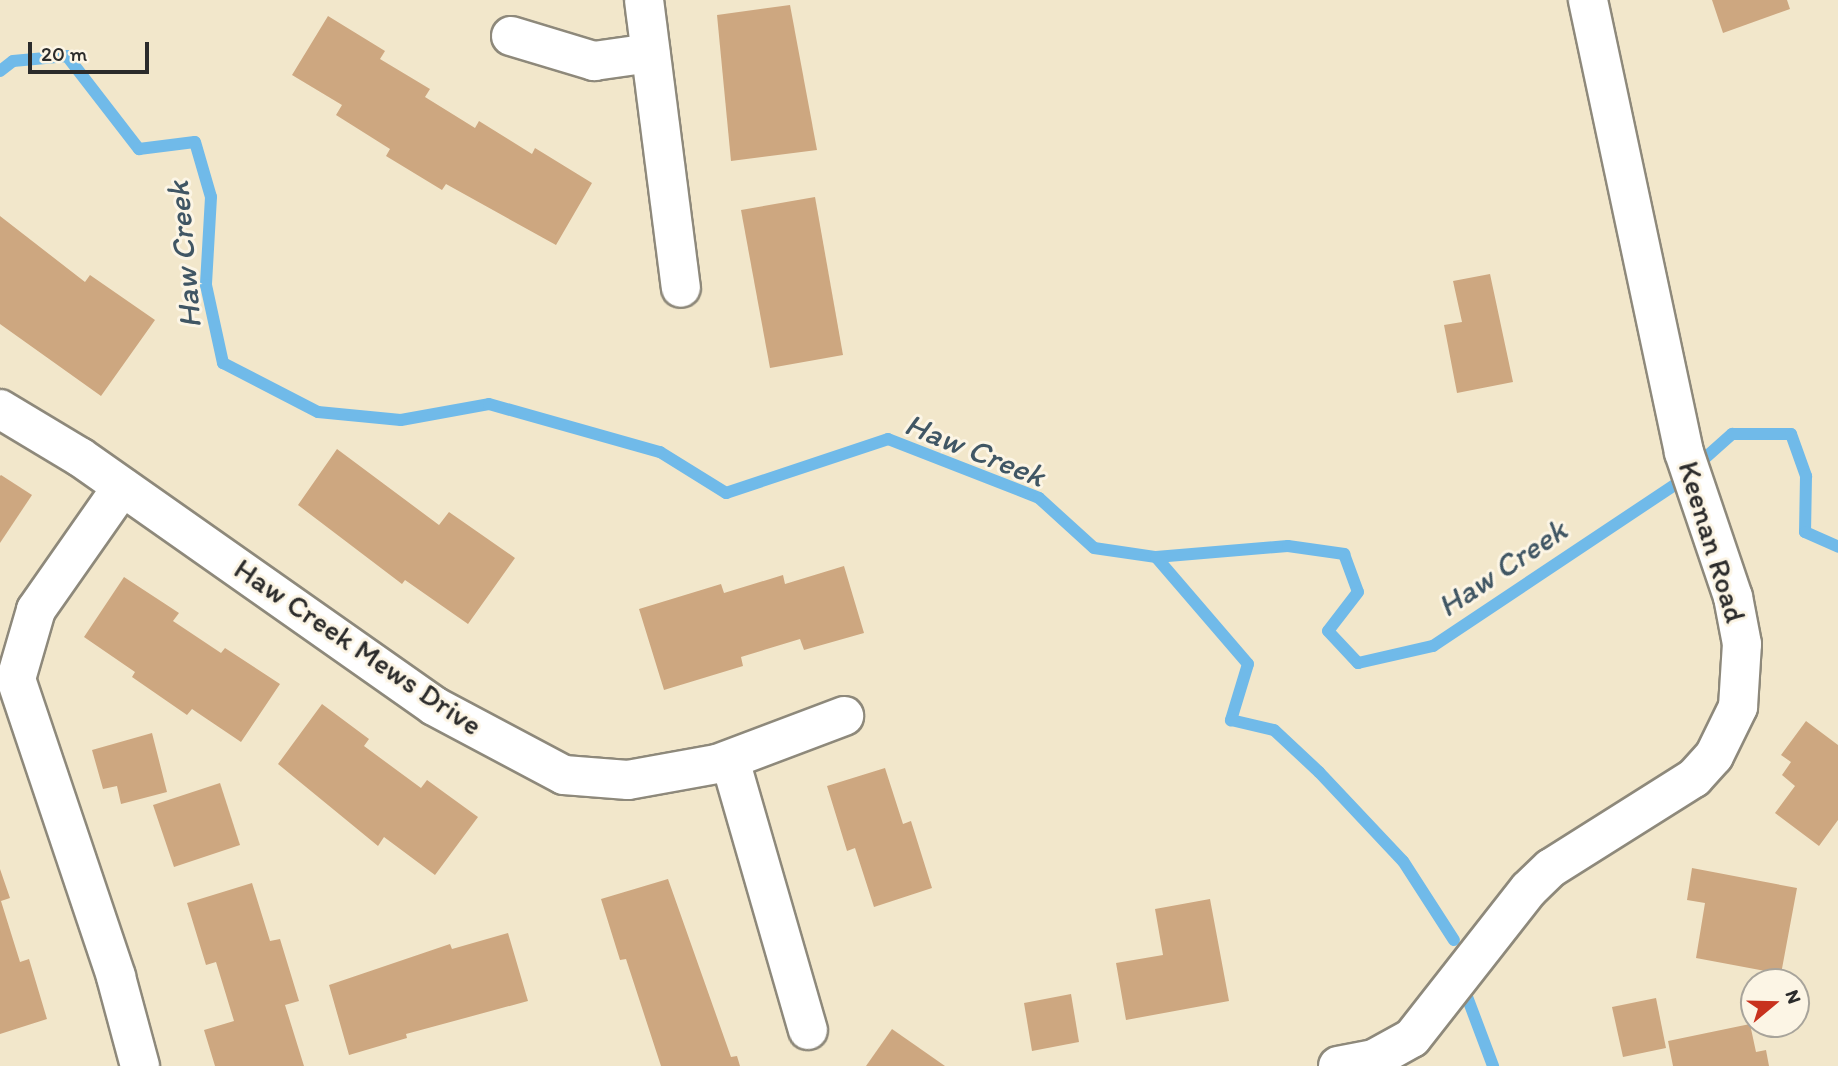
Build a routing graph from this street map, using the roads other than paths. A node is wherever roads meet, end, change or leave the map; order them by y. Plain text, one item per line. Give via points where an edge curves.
1 (644, 0) edge
2 (1588, 0) edge
3 (511, 36) dead end
4 (650, 53) junction
5 (681, 288) dead end
6 (0, 409) edge
7 (122, 487) junction
8 (844, 716) dead end
9 (730, 760) junction
10 (808, 1030) dead end
11 (140, 1066) edge
12 (1338, 1066) edge

1 - 4 street
2 - 12 street, Keenan Road via 1684,452 1730,584 1742,644 1738,707 1714,756 1695,778 1552,868 1505,914 1412,1038 1374,1059
3 - 4 street via 594,61
4 - 5 street
6 - 7 street, Haw Creek Mews Drive
7 - 9 street, Haw Creek Mews Drive via 434,706 564,775 628,780
7 - 11 street via 36,610 16,679 116,977
8 - 9 street, Haw Creek Mews Drive
9 - 10 street

